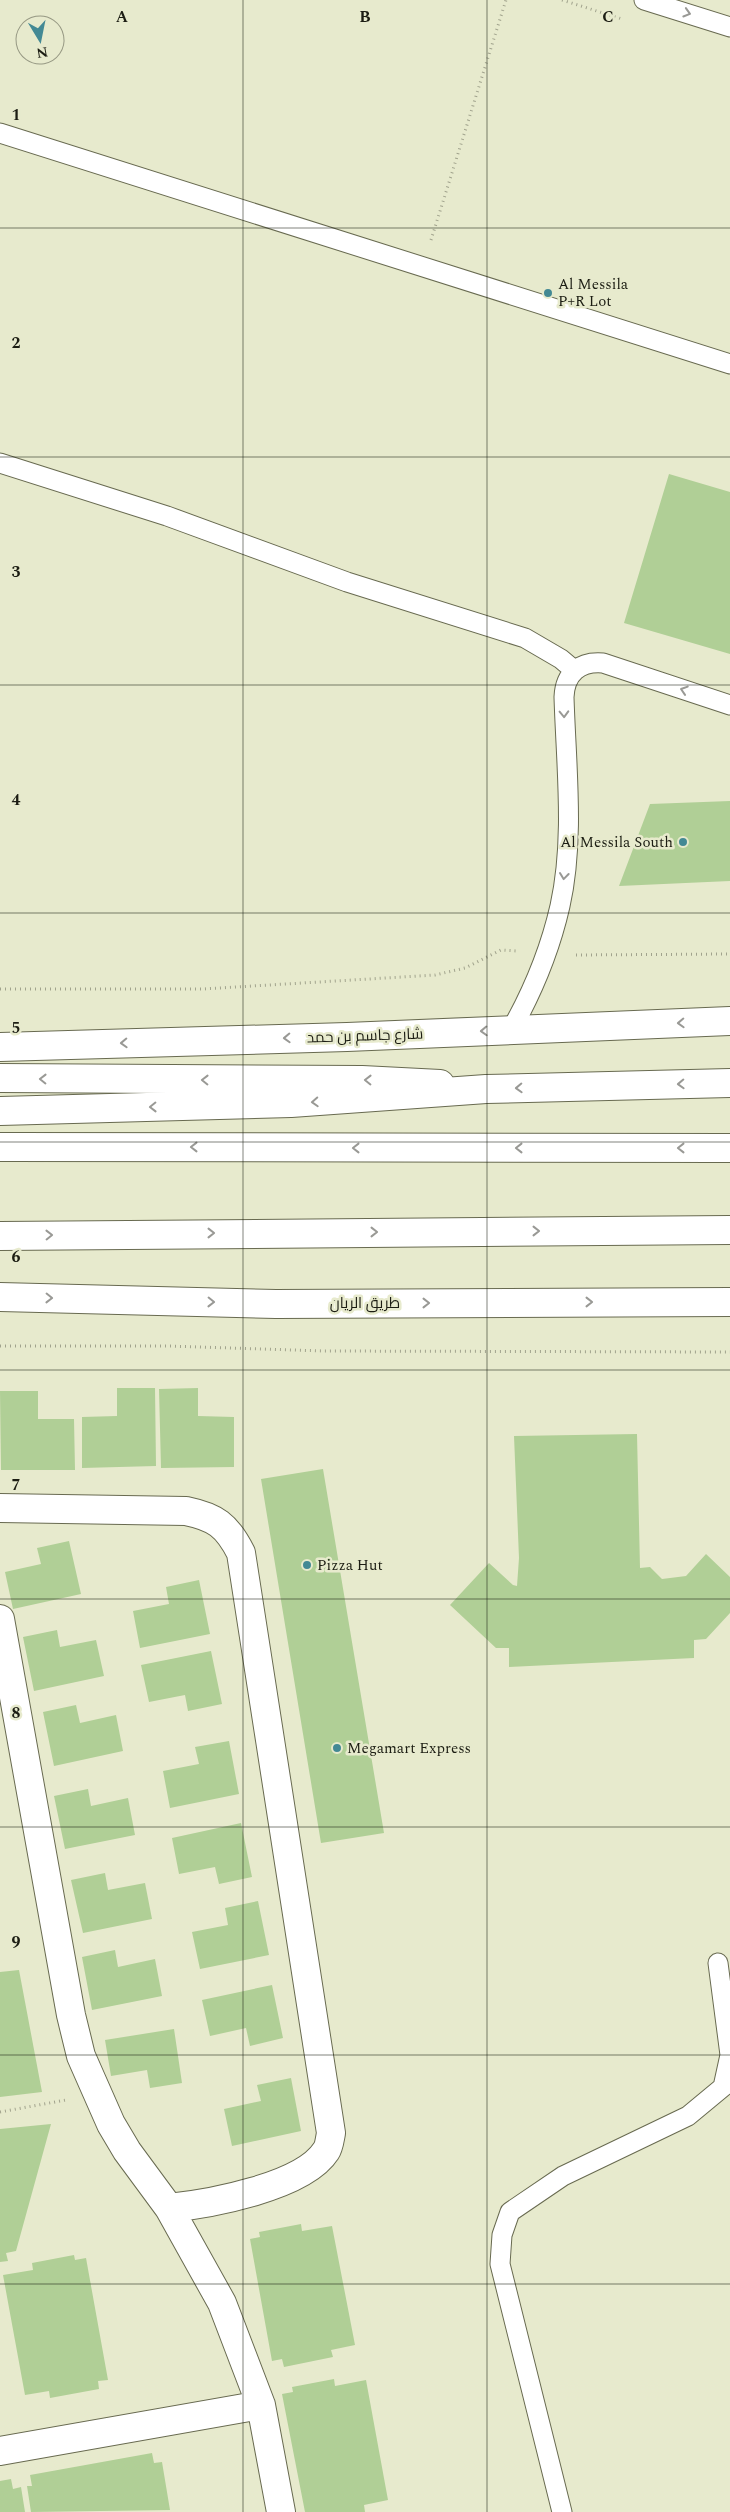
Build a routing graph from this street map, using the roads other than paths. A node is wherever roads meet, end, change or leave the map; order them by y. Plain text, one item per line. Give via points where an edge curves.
1 (644, 0) edge
2 (730, 27) edge
3 (0, 133) edge
4 (730, 364) edge
5 (0, 464) edge
6 (574, 670) junction
7 (730, 705) edge
8 (730, 1021) edge
9 (511, 1030) junction
10 (0, 1046) edge
11 (0, 1078) edge
12 (730, 1082) edge
13 (486, 1089) junction
14 (0, 1111) edge
15 (0, 1147) edge
16 (730, 1148) edge
17 (730, 1230) edge
18 (0, 1236) edge
19 (0, 1297) edge
20 (730, 1302) edge
21 (0, 1508) edge
22 (0, 1619) edge
23 (718, 1963) dead end
24 (730, 2055) edge
25 (168, 2208) junction
26 (261, 2405) junction
27 (0, 2451) edge
28 (281, 2512) edge
29 (562, 2512) edge

1 -> 2 lane
3 - 4 lane
5 - 6 lane via 167,516 347,582 525,638 548,650
7 -> 6 lane via 603,663 583,664
6 -> 9 lane via 564,687 567,853 560,905 536,981
8 -> 9 main road, شارع جاسم بن حمد
9 -> 10 main road, شارع جاسم بن حمد
13 -> 11 main road via 372,1080
12 -> 13 main road
13 -> 14 main road via 291,1103
16 -> 15 main road
18 -> 17 main road
19 -> 20 main road, طريق الريان via 276,1304
21 - 25 main road via 186,1511 214,1519 230,1534 240,1552 331,2133 327,2151 307,2170 234,2197
22 - 25 main road via 81,2056 127,2152
23 - 24 lane
24 - 29 lane via 723,2087 688,2116 563,2176 510,2212 502,2235 500,2264
25 - 26 main road via 222,2303
26 - 27 main road
26 - 28 main road

